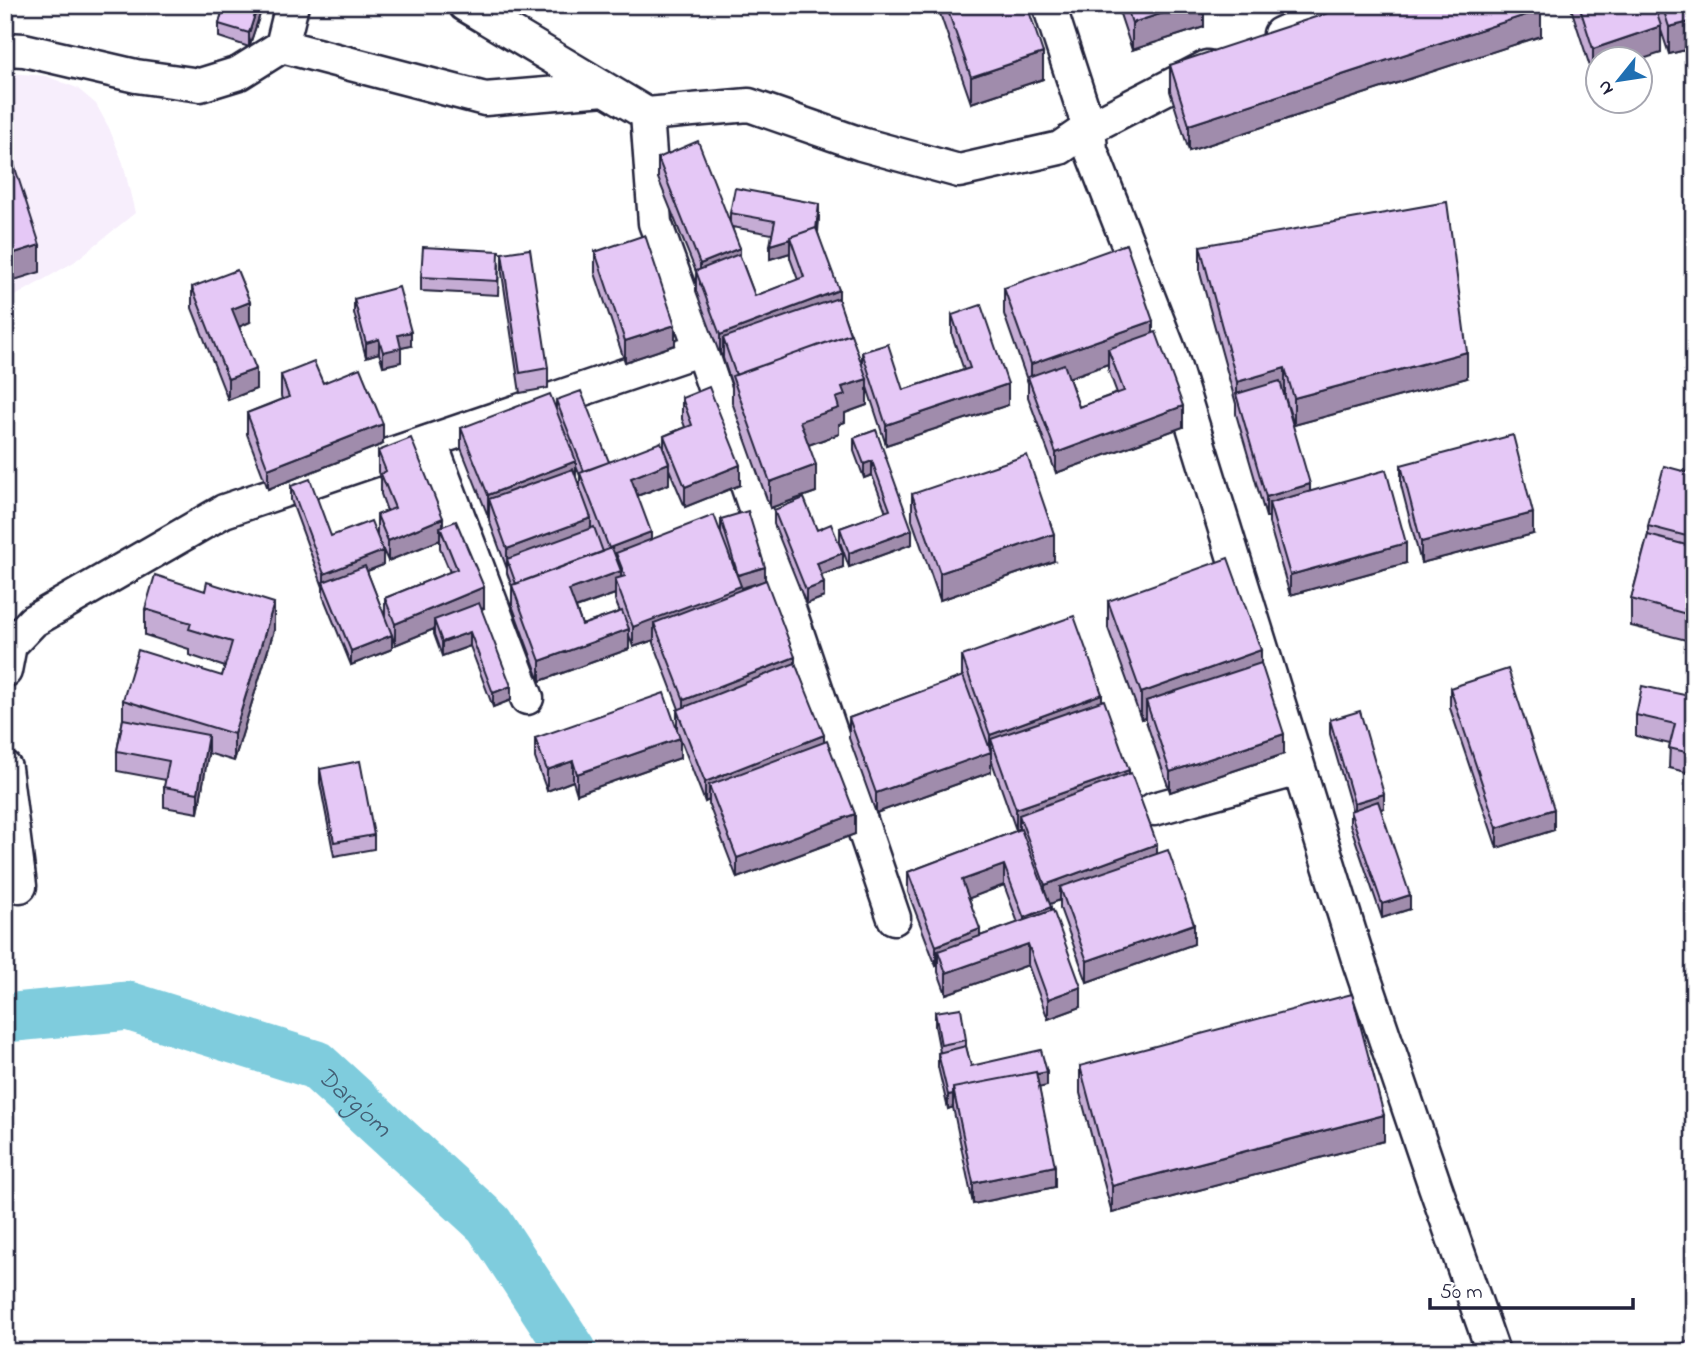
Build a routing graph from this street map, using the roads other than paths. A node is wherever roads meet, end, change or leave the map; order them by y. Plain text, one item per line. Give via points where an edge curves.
1 (292, 5) edge
2 (465, 5) edge
3 (1049, 5) edge
4 (1342, 5) edge
5 (282, 46) junction
6 (5, 49) edge
7 (605, 89) junction
8 (647, 114) junction
9 (1089, 128) junction
10 (701, 349) junction
11 (430, 441) junction
12 (5, 671) edge
13 (527, 698) dead end
14 (5, 768) edge
15 (1299, 769) junction
16 (1153, 810) dead end
17 (20, 886) dead end
18 (894, 918) dead end
19 (1493, 1352) edge

1 - 5 street
2 - 7 street
3 - 9 street
4 - 9 street via 1175,82
5 - 6 street via 239,73 200,85
5 - 7 street via 485,99
7 - 8 street
8 - 9 street via 749,105 861,144 959,171 1060,148
8 - 10 street via 655,223
9 - 15 street via 1091,150 1170,352
10 - 11 street
10 - 18 street
11 - 12 street via 224,511 33,621 10,645
11 - 13 street
14 - 17 street
15 - 16 street
15 - 19 street via 1362,971

